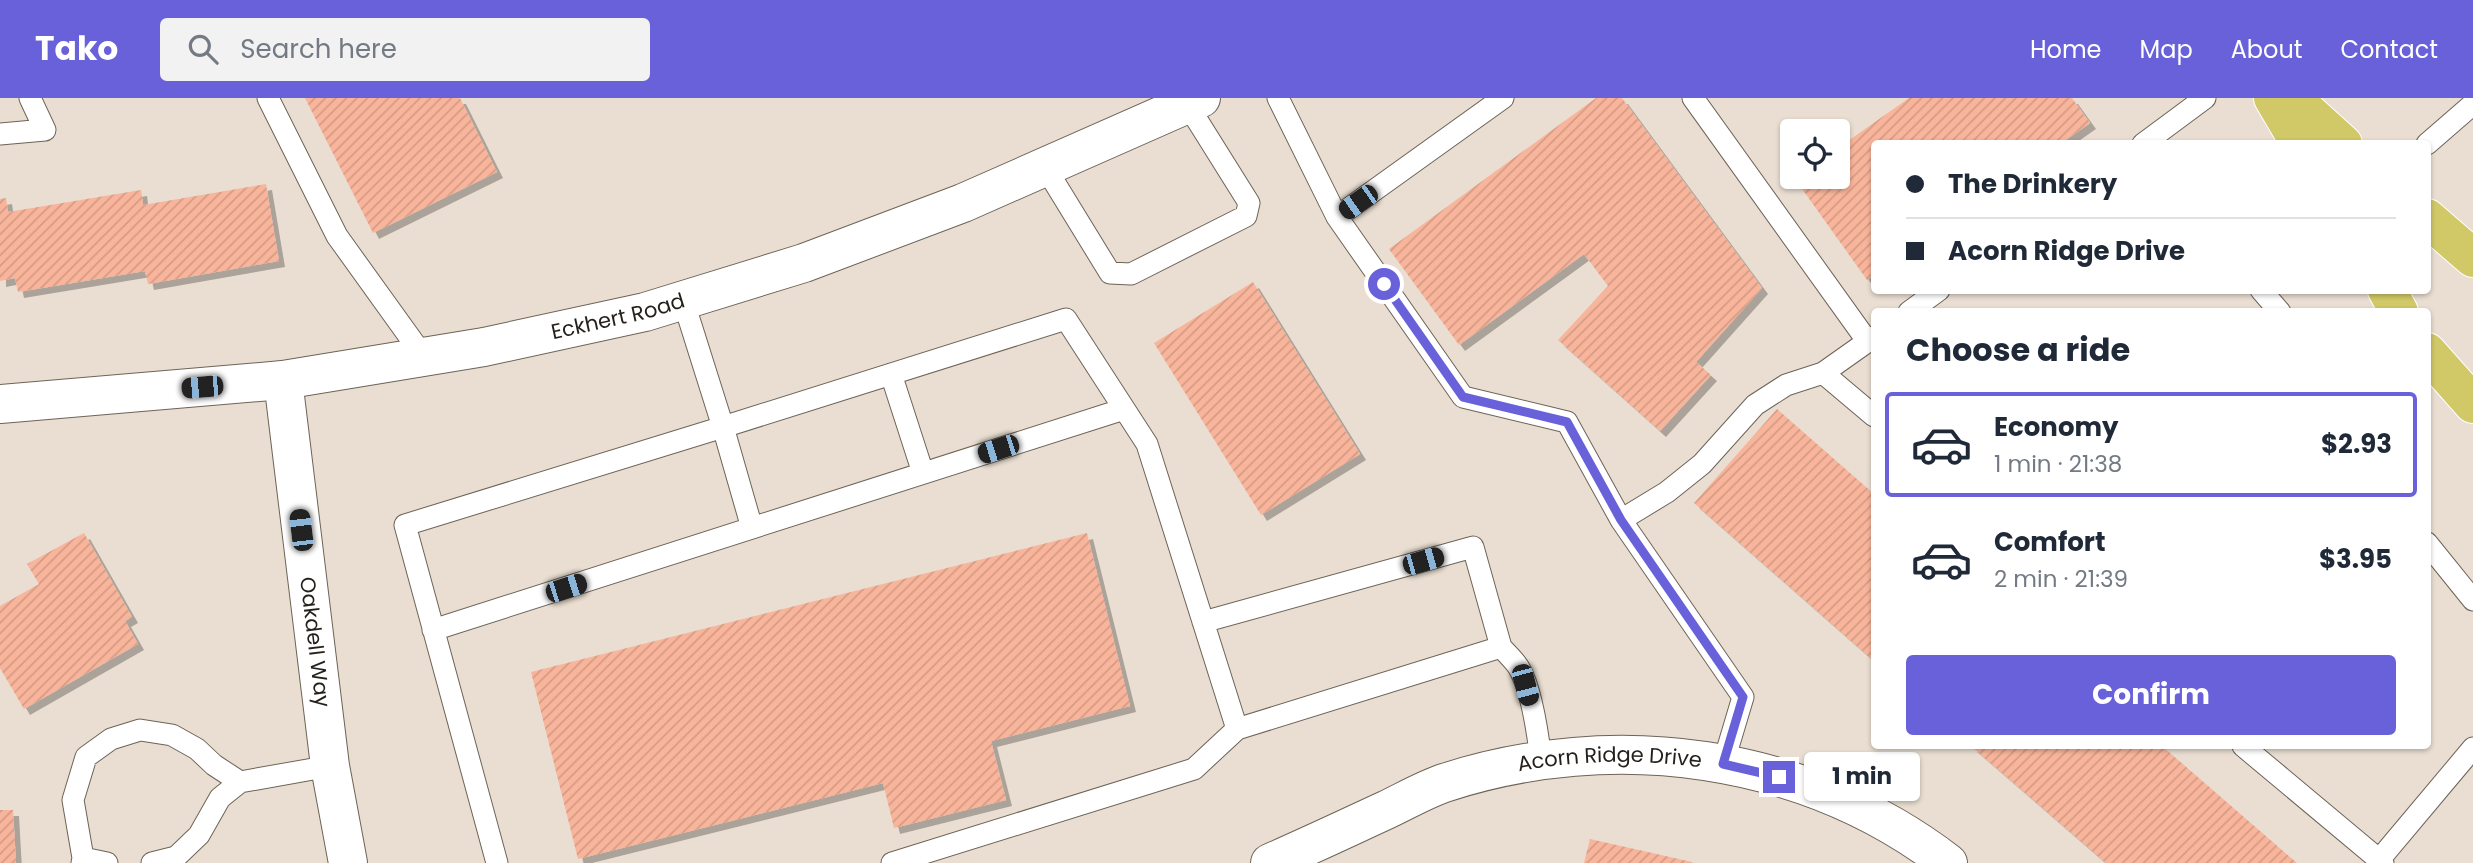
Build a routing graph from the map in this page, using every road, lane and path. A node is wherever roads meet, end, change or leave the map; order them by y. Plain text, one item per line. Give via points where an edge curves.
1 (30, 98) edge
2 (268, 98) edge
3 (1278, 98) edge
4 (1503, 98) edge
5 (1693, 98) edge
6 (2205, 98) edge
7 (2273, 98) edge
8 (2292, 98) edge
9 (1194, 101) edge
10 (2473, 104) edge
11 (0, 134) edge
12 (2148, 140) edge
13 (2298, 140) edge
14 (2339, 140) edge
15 (2431, 141) edge
16 (1045, 167) junction
17 (1337, 216) junction
18 (2431, 221) edge
19 (2473, 258) edge
20 (1934, 294) edge
21 (2264, 294) edge
22 (683, 300) junction
23 (1914, 308) edge
24 (2277, 308) edge
25 (1871, 339) edge
26 (424, 356) junction
27 (2431, 357) edge
28 (1823, 373) junction
29 (891, 374) junction
30 (283, 380) junction
31 (0, 404) edge
32 (2473, 404) edge
33 (1124, 409) junction
34 (1871, 413) edge
35 (723, 427) junction
36 (923, 473) junction
37 (1621, 520) junction
38 (752, 528) junction
39 (2431, 549) edge
40 (2473, 600) edge
41 (1203, 622) junction
42 (433, 630) junction
43 (1501, 647) junction
44 (1237, 729) junction
45 (2473, 748) edge
46 (2247, 749) edge
47 (1541, 760) junction
48 (1723, 764) junction
49 (330, 766) junction
50 (240, 782) junction
51 (83, 861) edge
52 (2381, 861) edge
53 (107, 863) edge
54 (152, 863) edge
55 (348, 863) edge
56 (497, 863) edge
57 (892, 863) edge
58 (1270, 863) edge
59 (1948, 863) edge

1 - 11 lane via 45,130
2 - 26 lane via 337,236
3 - 17 lane
4 - 17 lane
5 - 25 lane
6 - 12 lane
7 - 13 main road
8 - 14 main road
9 - 16 main road, Eckhert Road
9 - 16 lane via 1249,203 1246,216 1131,274 1110,272
10 - 15 lane
16 - 22 main road, Eckhert Road via 963,204 804,263
17 - 37 lane via 1463,397 1567,422
18 - 19 main road
20 - 23 lane
21 - 24 lane
22 - 26 main road, Eckhert Road via 632,315
22 - 35 lane
25 - 28 lane
26 - 30 main road, Eckhert Road
27 - 32 main road
28 - 34 lane
28 - 37 lane via 1786,385 1755,405 1702,464
29 - 33 lane via 1066,318
29 - 35 lane
29 - 36 lane
30 - 31 main road, Eckhert Road
30 - 49 main road, Oakdell Way
33 - 36 lane
33 - 41 lane via 1147,444
35 - 38 lane
35 - 42 lane via 405,524
36 - 38 lane
37 - 48 lane via 1743,697
38 - 42 lane
39 - 40 lane
41 - 43 lane via 1473,547
41 - 44 lane
42 - 56 lane
43 - 44 lane
43 - 47 lane via 1519,668
44 - 57 lane via 1194,769
45 - 52 lane
46 - 52 lane
47 - 48 main road, Acorn Ridge Drive via 1666,755
47 - 58 main road, Acorn Ridge Drive via 1441,784
48 - 59 main road, Acorn Ridge Drive via 1832,796 1884,821
49 - 50 lane
49 - 55 main road, Oakdell Way
50 - 51 lane via 172,735 139,730 111,739 86,757 73,800
50 - 54 lane via 220,798 199,835 176,857
51 - 53 lane

